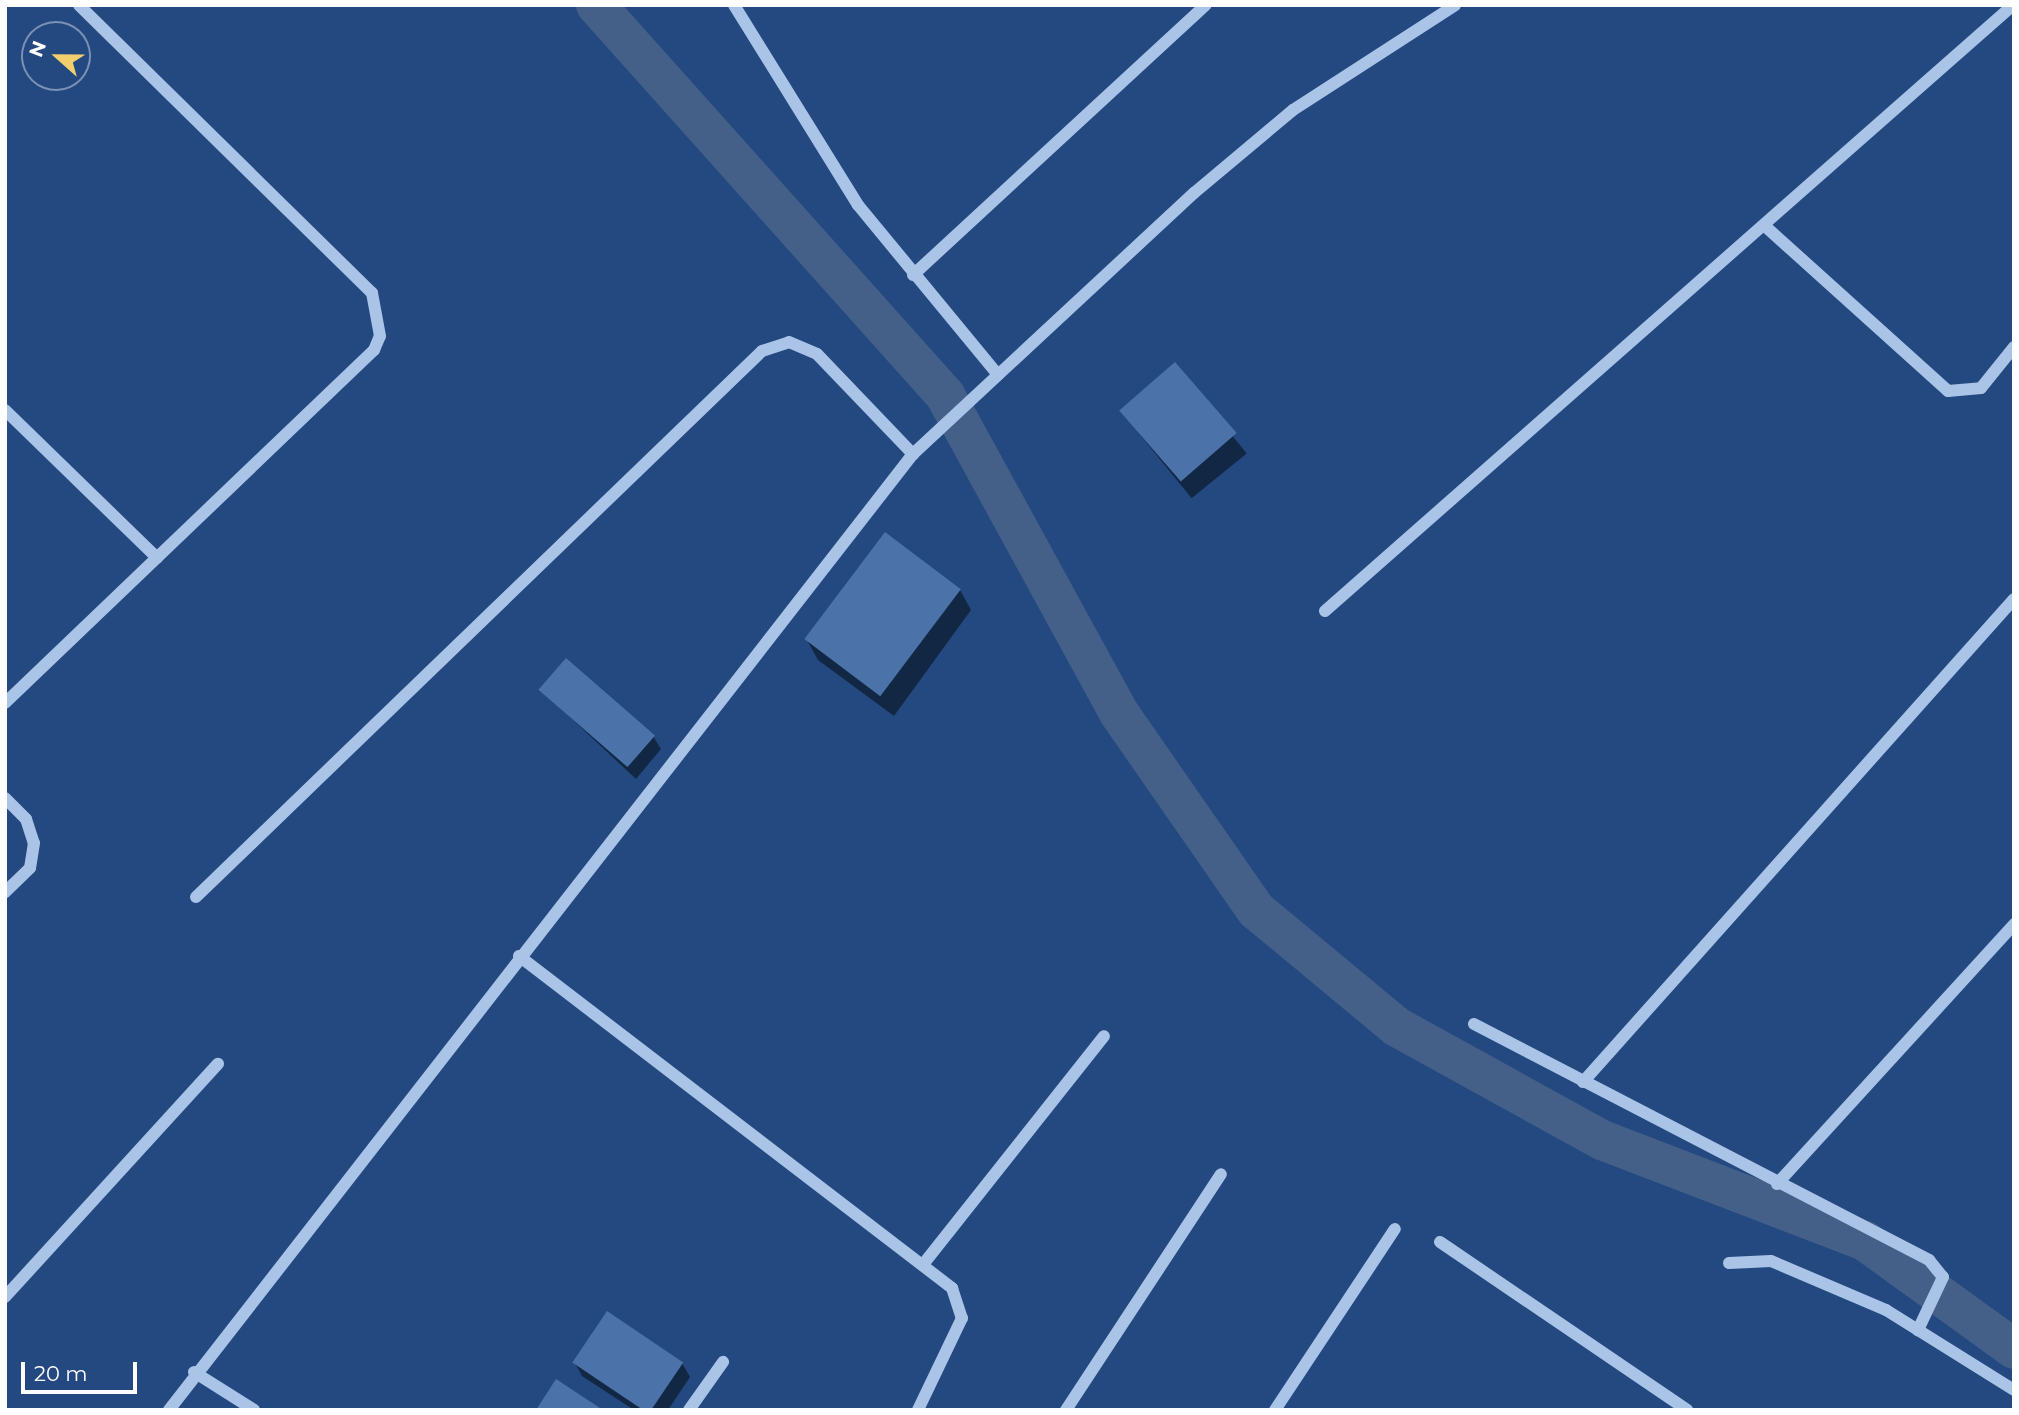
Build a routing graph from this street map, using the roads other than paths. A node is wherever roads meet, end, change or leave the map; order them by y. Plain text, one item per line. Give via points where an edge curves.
1 (79, 5) edge
2 (734, 5) edge
3 (1206, 5) edge
4 (1455, 5) edge
5 (2013, 5) edge
6 (1766, 227) junction
7 (913, 275) junction
8 (2014, 346) edge
9 (998, 375) junction
10 (5, 410) edge
11 (913, 454) junction
12 (157, 558) junction
13 (2014, 599) edge
14 (1325, 611) dead end
15 (5, 703) edge
16 (5, 798) edge
17 (5, 892) edge
18 (196, 898) dead end
19 (2014, 923) edge
20 (519, 956) junction
21 (1474, 1024) dead end
22 (1104, 1036) dead end
23 (218, 1064) dead end
24 (1583, 1082) junction
25 (1221, 1174) dead end
26 (1777, 1184) junction
27 (1395, 1229) dead end
28 (1440, 1242) dead end
29 (925, 1262) junction
30 (1729, 1263) dead end
31 (5, 1297) edge
32 (1918, 1330) junction
33 (723, 1362) dead end
34 (194, 1372) junction
35 (2014, 1390) edge
36 (1678, 1407) edge
37 (169, 1410) edge
38 (254, 1410) edge
39 (689, 1410) edge
40 (918, 1410) edge
41 (1066, 1410) edge
42 (1275, 1410) edge

1 - 12 street via 372,293 381,321 374,351
2 - 7 street via 858,205
3 - 7 street
4 - 9 street via 1293,110 1194,193
5 - 6 street
6 - 8 street via 1948,391 1980,388
6 - 14 street
7 - 9 street
9 - 11 street
10 - 12 street
11 - 18 street via 817,354 789,342 762,351
11 - 20 street
12 - 15 street
13 - 24 street
16 - 17 street via 26,819 34,843 30,868
19 - 26 street
20 - 29 street
20 - 34 street
21 - 24 street
22 - 29 street
23 - 31 street
24 - 26 street
25 - 41 street
26 - 32 street via 1929,1260 1943,1277
27 - 42 street
28 - 36 street
29 - 40 street via 952,1288 962,1318
30 - 32 street via 1771,1261
32 - 35 street
33 - 39 street
34 - 37 street
34 - 38 street

